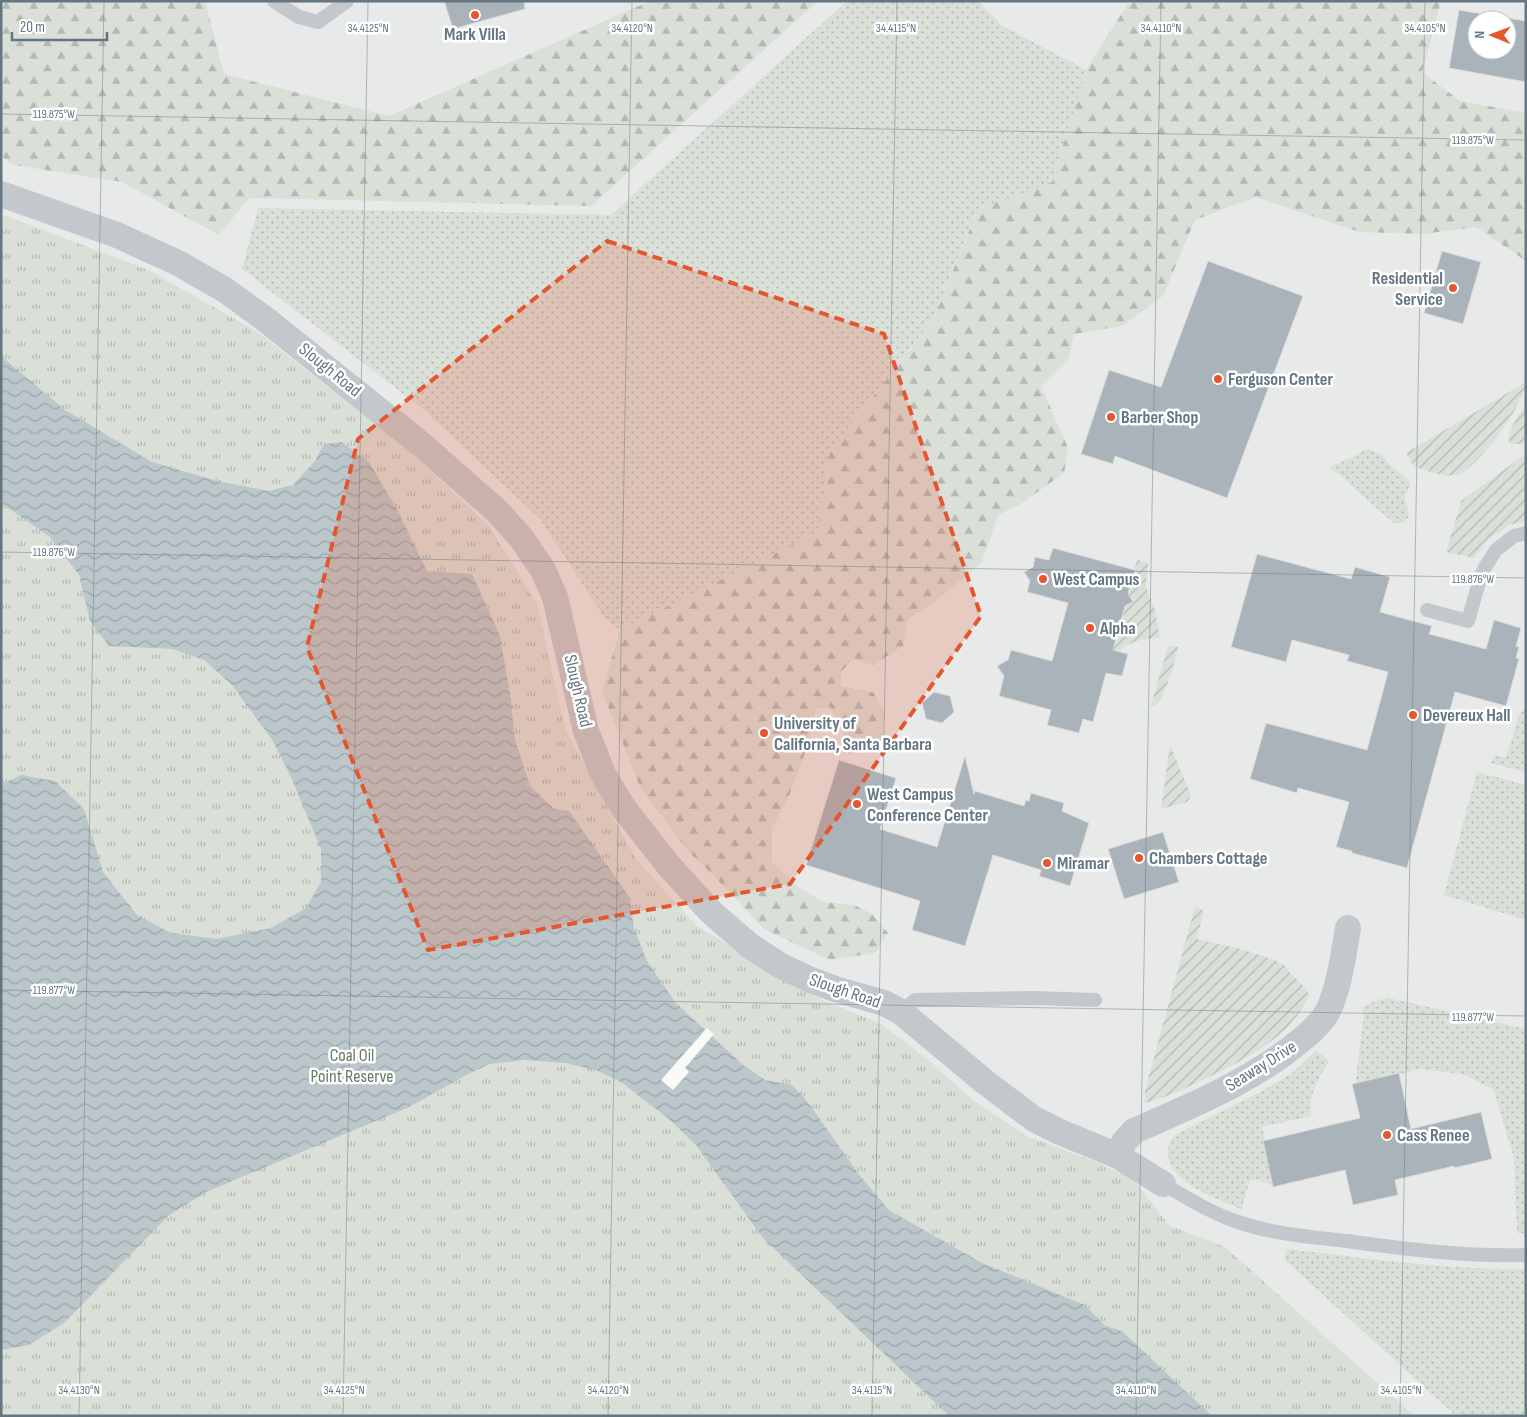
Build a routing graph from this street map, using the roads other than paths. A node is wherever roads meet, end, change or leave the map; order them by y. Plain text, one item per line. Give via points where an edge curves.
1 (274, 1) edge
2 (347, 1) edge
3 (1, 194) edge
4 (1526, 533) edge
5 (1427, 610) dead end
6 (1348, 928) dead end
7 (1095, 1000) dead end
8 (901, 1012) junction
9 (1118, 1156) junction
10 (1163, 1184) joint
11 (1526, 1256) edge

1 - 2 lane via 299,17 318,22
3 - 8 street, Slough Road via 117,235 178,263 225,290 422,445 498,512 522,538 543,570 555,597 586,731 603,774 625,810 669,866 711,912 750,946 781,966
4 - 5 lane via 1514,536 1496,550 1481,575 1468,621
6 - 9 street, Seaway Drive via 1339,978 1326,1015 1307,1036 1248,1078 1134,1131
7 - 8 lane via 915,1000
8 - 9 street, Slough Road via 984,1082 1034,1119
9 - 10 street, Slough Road
10 - 11 lane via 1208,1210 1279,1233 1433,1252

